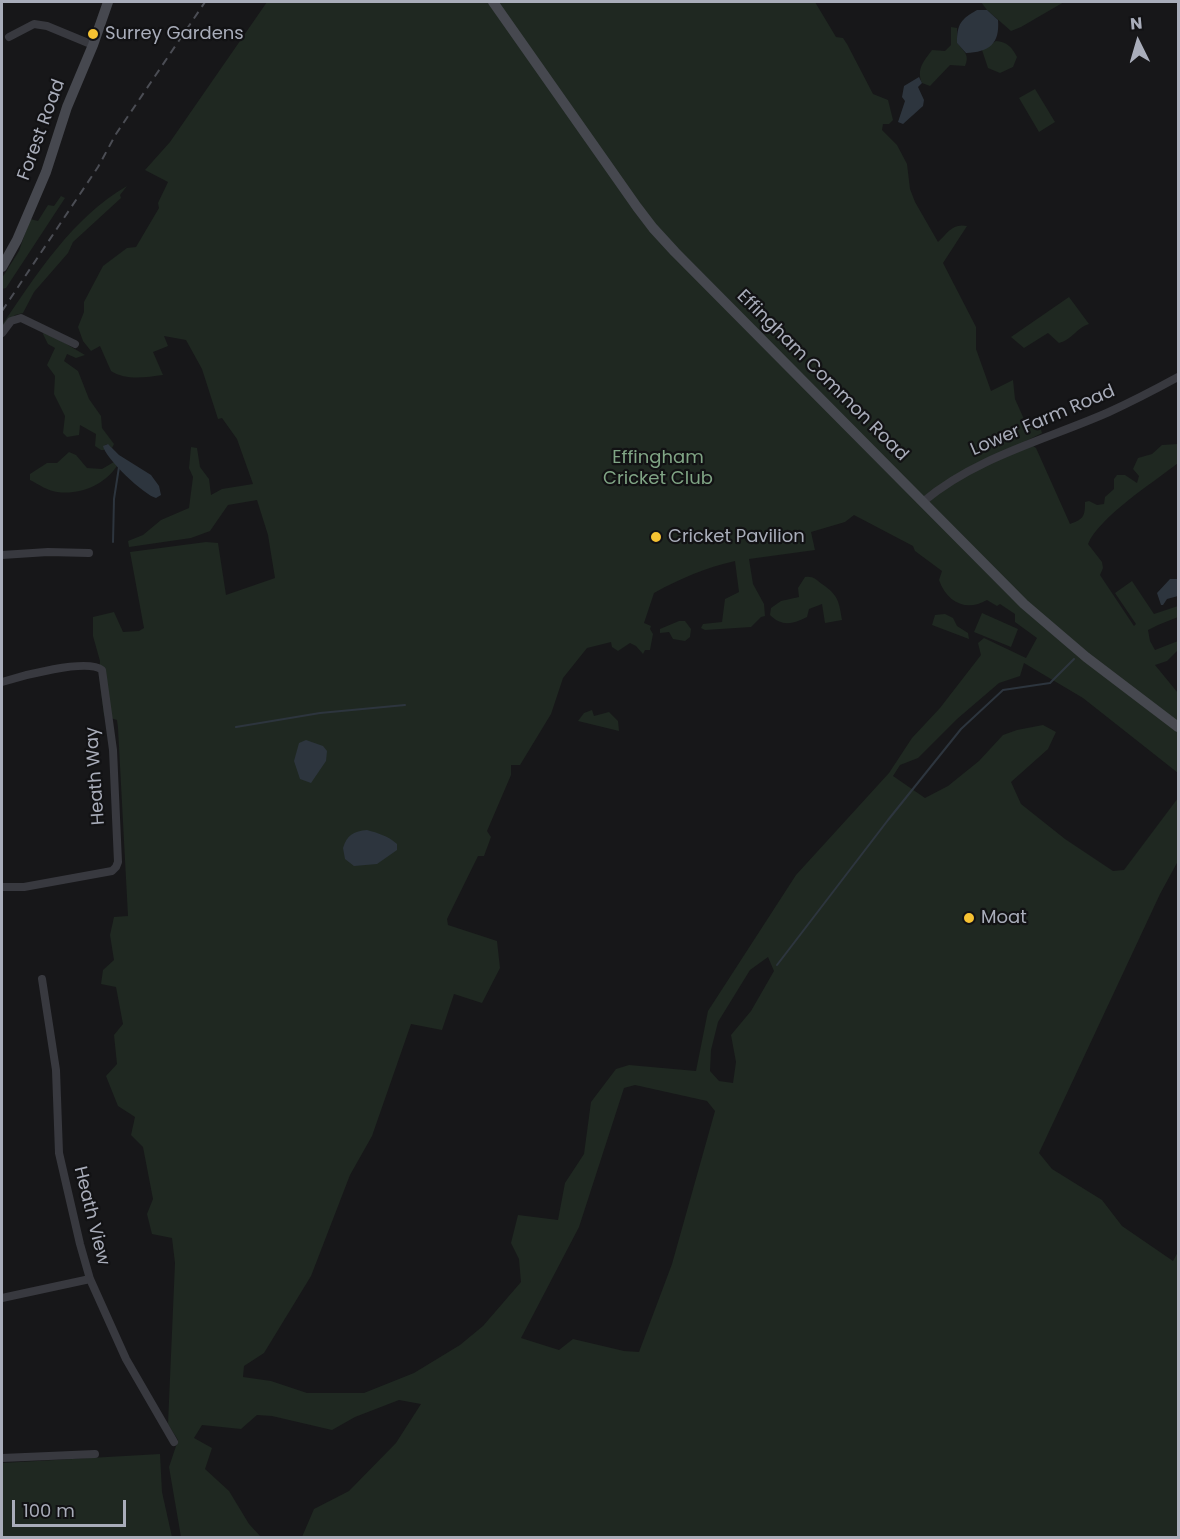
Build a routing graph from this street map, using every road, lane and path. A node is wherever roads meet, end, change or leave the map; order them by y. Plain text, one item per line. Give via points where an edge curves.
1 (108, 2) edge
2 (493, 2) edge
3 (9, 37) dead end
4 (93, 45) junction
5 (3, 263) edge
6 (2, 333) edge
7 (75, 344) dead end
8 (1179, 376) edge
9 (924, 501) junction
10 (88, 553) dead end
11 (2, 555) edge
12 (2, 682) edge
13 (1179, 726) edge
14 (2, 887) edge
15 (42, 979) dead end
16 (90, 1279) junction
17 (2, 1298) edge
18 (174, 1442) dead end
19 (95, 1454) dead end
20 (2, 1458) edge

1 - 4 street, Forest Road
2 - 9 street, Effingham Common Road via 653,228
3 - 4 street via 34,24
4 - 5 street, Forest Road via 46,172
6 - 7 street via 11,321 21,318
8 - 9 street, Lower Farm Road via 1109,412 1035,440 963,474
9 - 13 street, Effingham Common Road via 1052,629
10 - 11 street
12 - 14 street, Heath Way via 77,666 93,665 102,670 113,750 118,862 112,871 24,887
15 - 16 street, Heath View via 56,1070 59,1153
16 - 17 street
16 - 18 street, Heath View via 126,1359
19 - 20 street

